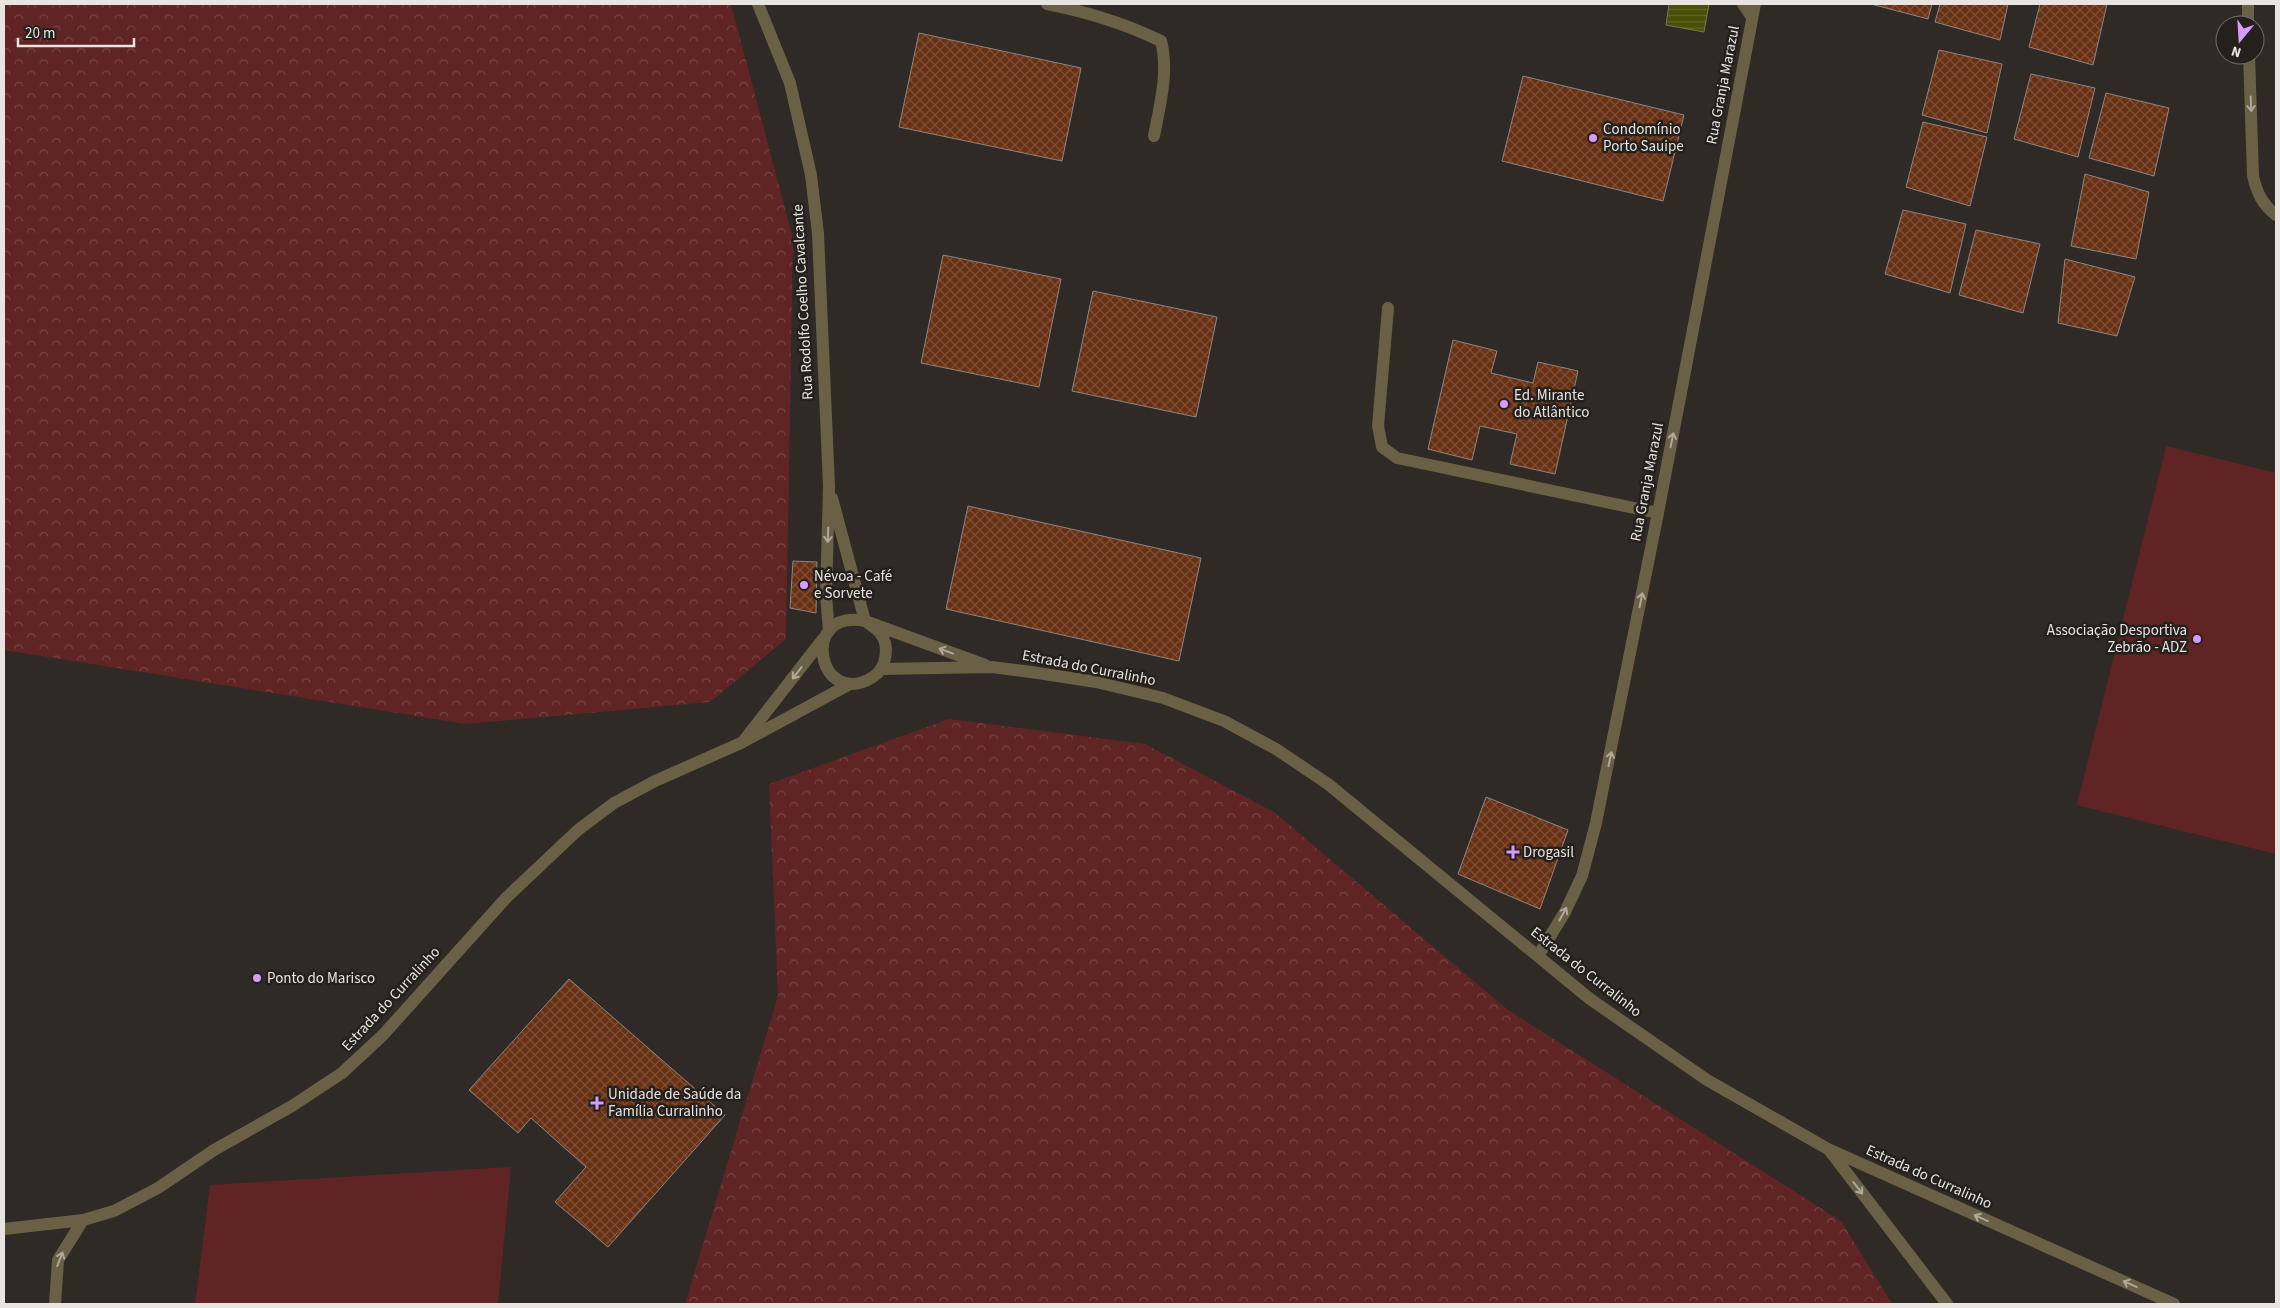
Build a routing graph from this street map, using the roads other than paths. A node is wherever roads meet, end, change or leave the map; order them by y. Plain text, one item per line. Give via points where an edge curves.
1 (758, 4) edge
2 (1048, 4) edge
3 (1744, 4) edge
4 (1755, 4) edge
5 (1752, 17) junction
6 (2249, 65) edge
7 (1154, 136) dead end
8 (2276, 215) edge
9 (1388, 308) dead end
10 (829, 486) junction
11 (1658, 513) junction
12 (867, 622) junction
13 (828, 632) junction
14 (992, 668) junction
15 (881, 669) junction
16 (850, 684) junction
17 (742, 743) junction
18 (1538, 956) junction
19 (1828, 1149) junction
20 (83, 1220) junction
21 (4, 1229) edge
22 (55, 1304) edge
23 (1947, 1304) edge
24 (2174, 1304) edge

1 - 10 street, Rua Rodolfo Coelho Cavalcante via 790,83 811,175 818,234
2 - 7 street via 1093,13 1136,28 1161,41 1166,58
3 - 5 street
4 - 5 street, Rua Granja Marazul
11 -> 5 street, Rua Granja Marazul
6 -> 8 street via 2253,176 2266,208
9 - 11 street via 1378,426 1382,447 1397,458
10 - 12 street, Rua Rodolfo Coelho Cavalcante
10 -> 13 street, Rua Rodolfo Coelho Cavalcante
18 -> 11 street, Rua Granja Marazul via 1582,876 1611,754
12 - 13 street via 846,620
14 -> 12 street, Estrada do Curralinho
12 - 15 street via 881,634 886,648
13 - 16 street via 821,649 824,664 832,676
13 -> 17 street, Estrada do Curralinho
14 - 15 street, Estrada do Curralinho
14 - 18 street, Estrada do Curralinho via 1096,682 1163,698 1224,721 1276,749 1328,784
15 - 16 street via 864,682
16 - 17 street, Estrada do Curralinho
17 - 20 street, Estrada do Curralinho via 655,781 614,803 578,830 506,898 383,1035 342,1073 292,1106 214,1150 158,1188 114,1211
18 - 19 street, Estrada do Curralinho via 1590,998 1699,1075
19 -> 23 street
24 -> 19 street, Estrada do Curralinho
20 - 21 street, Estrada do Curralinho
22 -> 20 street via 58,1260

